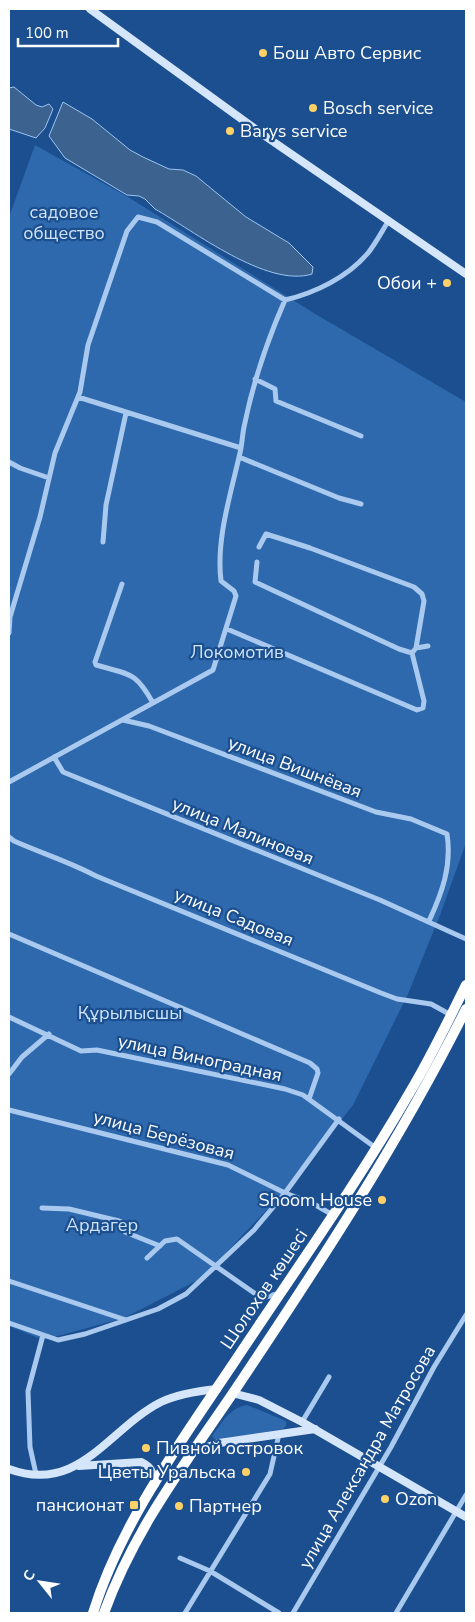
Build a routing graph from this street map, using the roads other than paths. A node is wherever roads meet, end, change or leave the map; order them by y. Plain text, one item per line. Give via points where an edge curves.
1 (90, 9) edge
2 (389, 220) junction
3 (466, 274) edge
4 (285, 300) junction
5 (256, 379) junction
6 (78, 397) junction
7 (126, 413) junction
8 (361, 436) dead end
9 (241, 448) junction
10 (239, 457) junction
11 (9, 462) edge
12 (49, 478) junction
13 (361, 504) dead end
14 (103, 542) dead end
15 (259, 547) dead end
16 (257, 562) dead end
17 (122, 584) dead end
18 (228, 629) junction
19 (9, 633) edge
20 (428, 646) dead end
21 (416, 648) junction
22 (412, 653) junction
23 (153, 703) junction
24 (122, 720) junction
25 (54, 757) junction
26 (9, 782) edge
27 (9, 837) edge
28 (429, 921) junction
29 (9, 934) edge
30 (466, 938) edge
31 (466, 984) edge
32 (466, 1009) edge
33 (451, 1015) junction
34 (9, 1017) edge
35 (49, 1034) junction
36 (9, 1072) edge
37 (309, 1099) junction
38 (9, 1110) edge
39 (339, 1120) junction
40 (376, 1148) junction
41 (285, 1193) junction
42 (42, 1208) dead end
43 (333, 1215) junction
44 (160, 1246) junction
45 (147, 1258) dead end
46 (217, 1266) junction
47 (9, 1282) edge
48 (281, 1292) junction
49 (466, 1315) edge
50 (126, 1320) junction
51 (9, 1322) edge
52 (43, 1334) junction
53 (329, 1377) dead end
54 (217, 1389) junction
55 (232, 1393) junction
56 (302, 1422) junction
57 (315, 1429) junction
58 (279, 1433) junction
59 (189, 1454) junction
60 (380, 1465) junction
61 (78, 1466) junction
62 (9, 1469) edge
63 (36, 1474) junction
64 (155, 1484) junction
65 (466, 1495) edge
66 (457, 1511) junction
67 (466, 1517) edge
68 (180, 1558) dead end
69 (210, 1571) junction
70 (93, 1613) edge
71 (104, 1613) edge
72 (185, 1613) edge
73 (279, 1613) edge
74 (293, 1613) edge
75 (396, 1613) edge

1 - 2 street
2 - 3 street
2 - 4 street via 369,252 352,269 301,296
4 - 5 street via 267,340
4 - 6 street via 157,222 138,217 127,231 114,265 88,345
5 - 8 street via 275,388 276,401
5 - 9 street
6 - 7 street
6 - 12 street via 55,453
7 - 9 street
7 - 14 street via 106,505
9 - 10 street
10 - 13 street
10 - 18 street via 223,530 220,571 221,581 236,596
11 - 12 street
12 - 19 street via 10,617
15 - 21 street via 266,534 414,587 424,601
16 - 22 street via 255,582
17 - 23 street via 95,662 140,681
18 - 22 street via 417,710 423,708 424,701
18 - 23 street via 213,670
20 - 21 street
21 - 22 street
23 - 24 street
24 - 25 street
24 - 28 street, улица Вишнёвая via 149,726 376,812 411,820 447,834 449,846 443,891
25 - 26 street
25 - 28 street, улица Малиновая via 63,772 380,900 415,918
27 - 33 street, улица Садовая via 381,993 431,1004
28 - 30 street, улица Малиновая
29 - 37 street via 310,1063 318,1073
31 - 33 highway, Шолохов көшесі
32 - 55 highway, Шолохов көшесі via 404,1127
33 - 40 highway, Шолохов көшесі via 412,1090
34 - 35 street, улица Виноградная
35 - 36 street
35 - 37 street, улица Виноградная via 81,1051 97,1050 276,1087
37 - 39 street, улица Виноградная
38 - 41 street, улица Берёзовая via 228,1165
39 - 40 street, улица Виноградная
39 - 41 street
40 - 43 highway, Шолохов көшесі
41 - 43 street, улица Берёзовая
41 - 46 street via 254,1230
42 - 44 street via 70,1209 119,1220 125,1232
43 - 48 highway, Шолохов көшесі
44 - 45 street
44 - 46 street via 165,1241 178,1239
46 - 48 street via 257,1295 266,1297
46 - 50 street via 186,1294 158,1309
47 - 50 street
48 - 54 highway, Шолохов көшесі
49 - 60 street, улица Александра Матросова
50 - 52 street via 58,1340
51 - 52 street
52 - 63 street via 28,1391 30,1447
53 - 56 street
54 - 55 highway
54 - 61 street via 161,1402
54 - 64 highway, Шолохов көшесі via 195,1418
55 - 56 street via 258,1400
55 - 59 highway, Шолохов көшесі
56 - 57 street
57 - 58 street
57 - 60 street
58 - 59 street via 219,1443
58 - 69 street via 270,1474
59 - 71 highway via 152,1511
60 - 66 street
60 - 74 street, улица Александра Матросова
61 - 63 street
61 - 64 street via 141,1462 148,1465
62 - 63 street via 23,1475
64 - 70 highway, Шолохов көшесі via 111,1567
65 - 66 street
66 - 67 street
66 - 75 street
68 - 69 street
69 - 72 street
69 - 73 street

